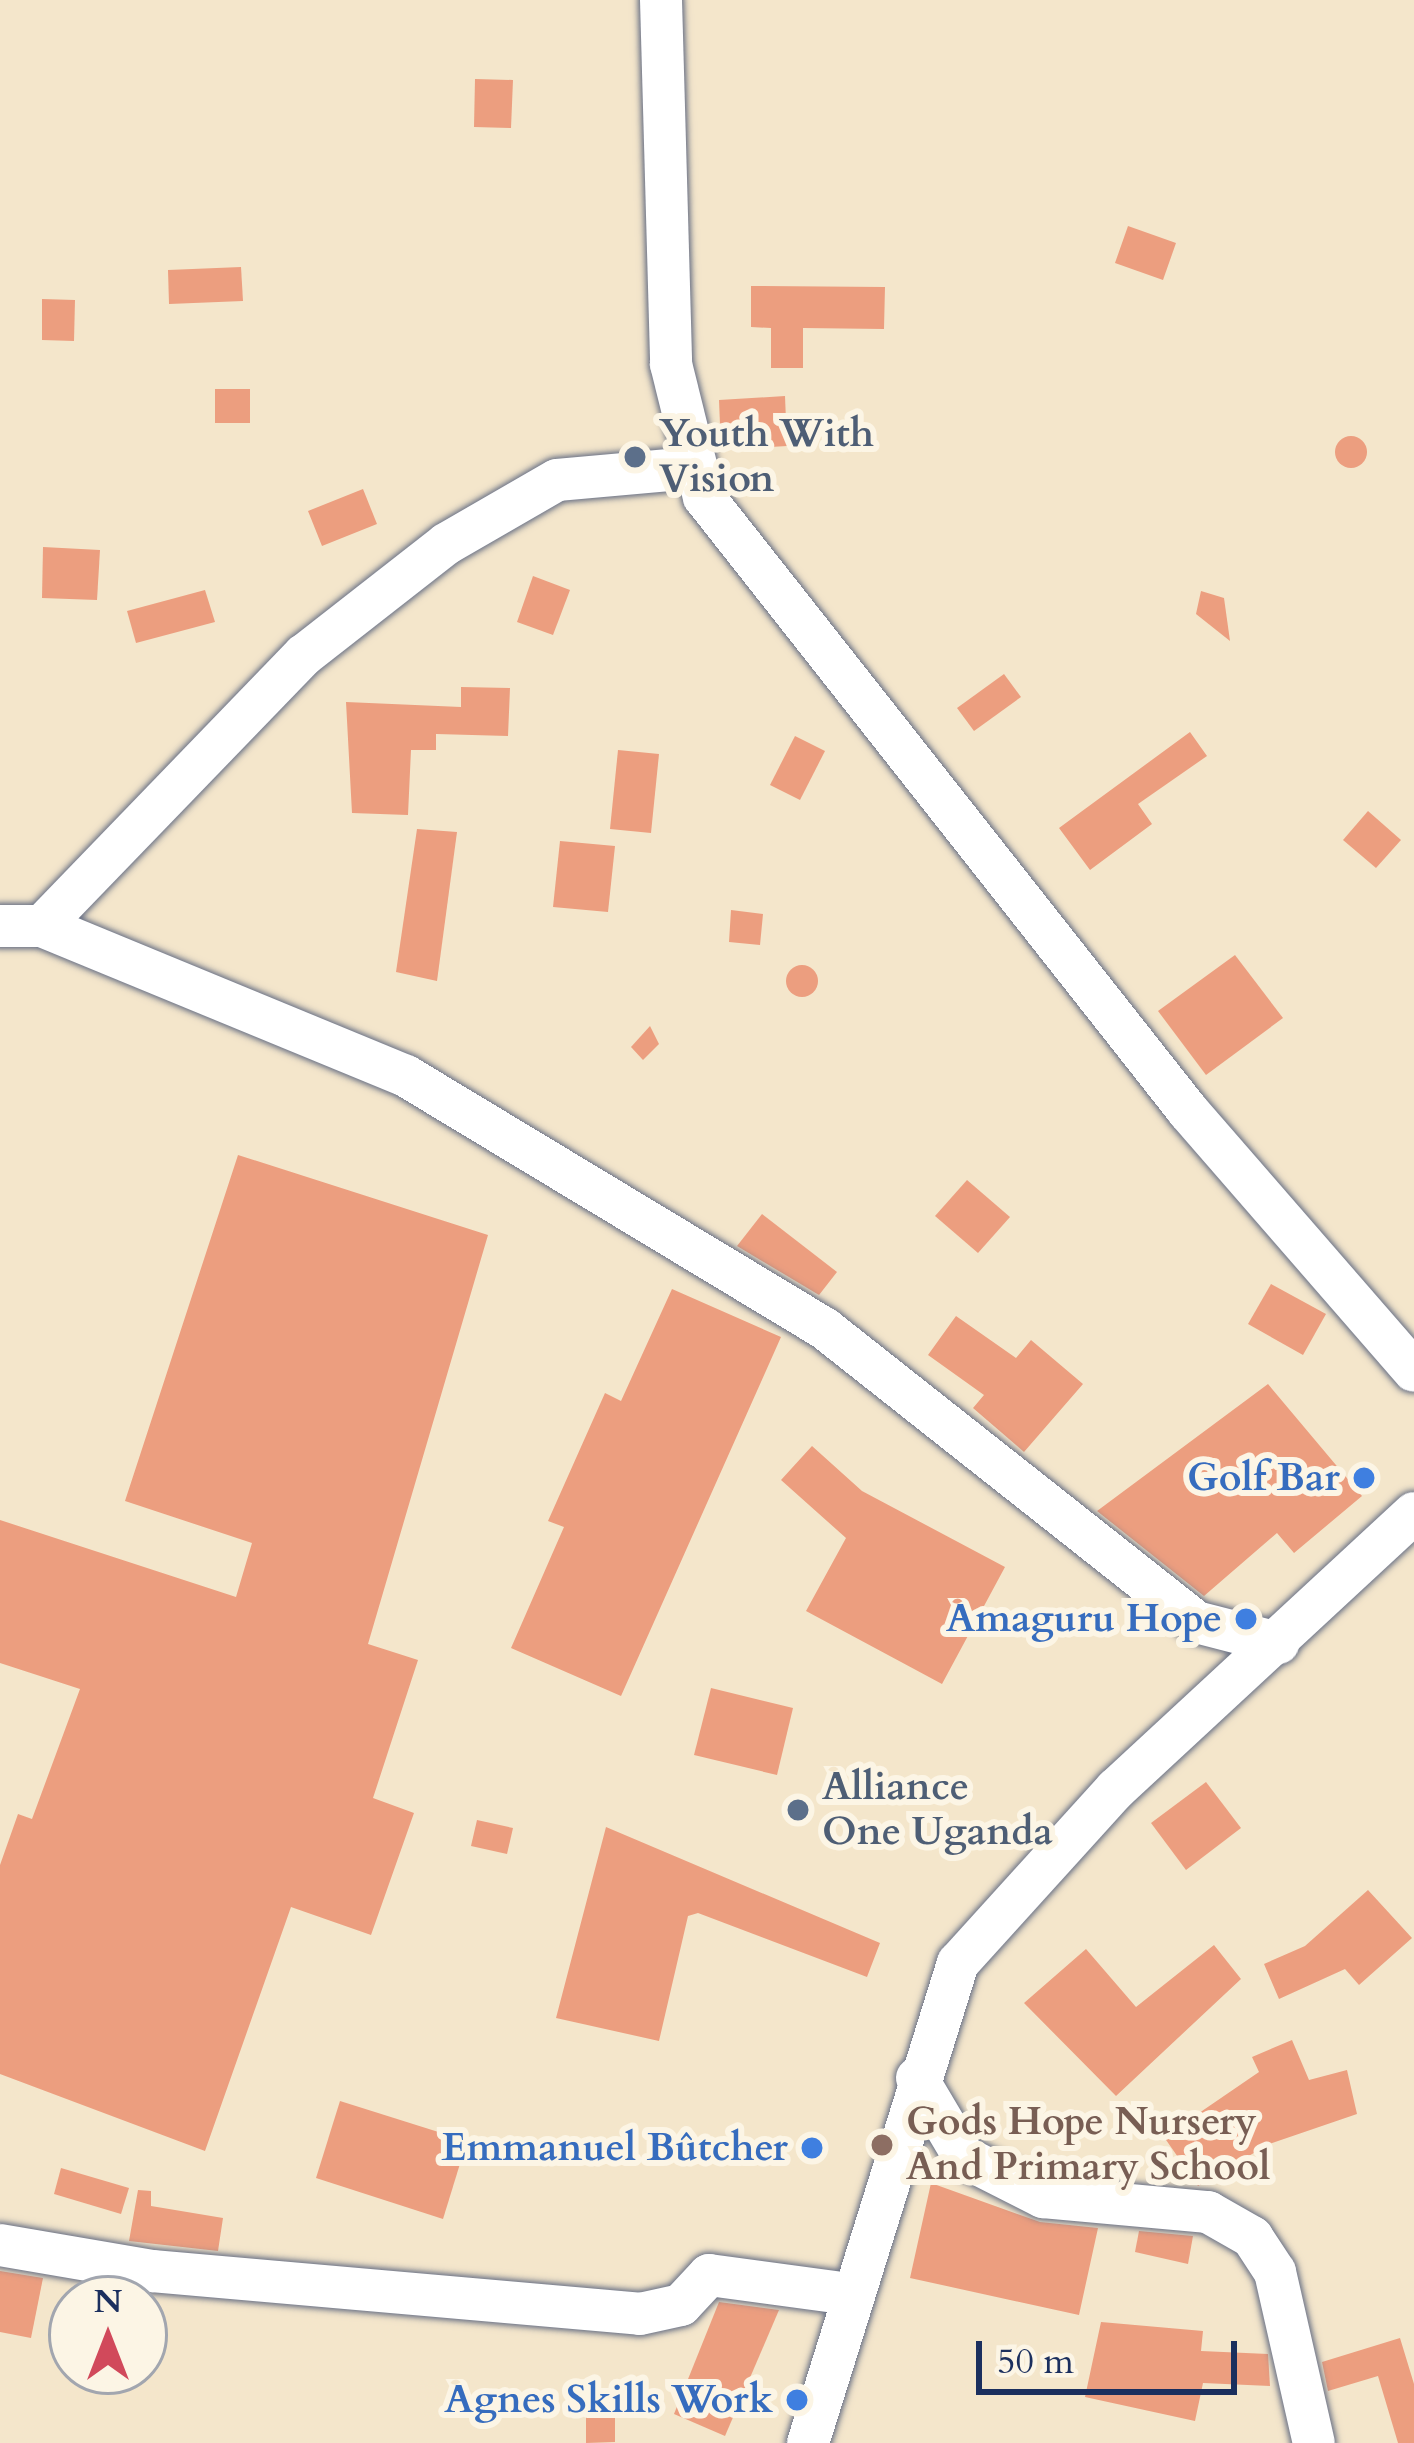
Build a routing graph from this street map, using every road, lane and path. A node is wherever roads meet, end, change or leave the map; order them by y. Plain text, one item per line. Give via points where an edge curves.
1 (661, 0) edge
2 (692, 468) junction
3 (21, 926) edge
4 (1414, 1371) edge
5 (1414, 1513) edge
6 (1278, 1643) junction
7 (917, 2078) junction
8 (0, 2245) edge
9 (850, 2294) junction
10 (808, 2443) edge
11 (1314, 2443) edge

1 - 2 street via 667,310
2 - 3 street via 557,481 446,544 304,655
2 - 4 street via 815,650
3 - 6 street via 406,1076 824,1328 1196,1622
5 - 6 street
6 - 7 street via 1116,1789 964,1955
7 - 9 street
7 - 11 street via 964,2157 1042,2197 1208,2212 1252,2237 1275,2272
8 - 9 street via 152,2271 640,2314 681,2305 709,2275
9 - 10 street

